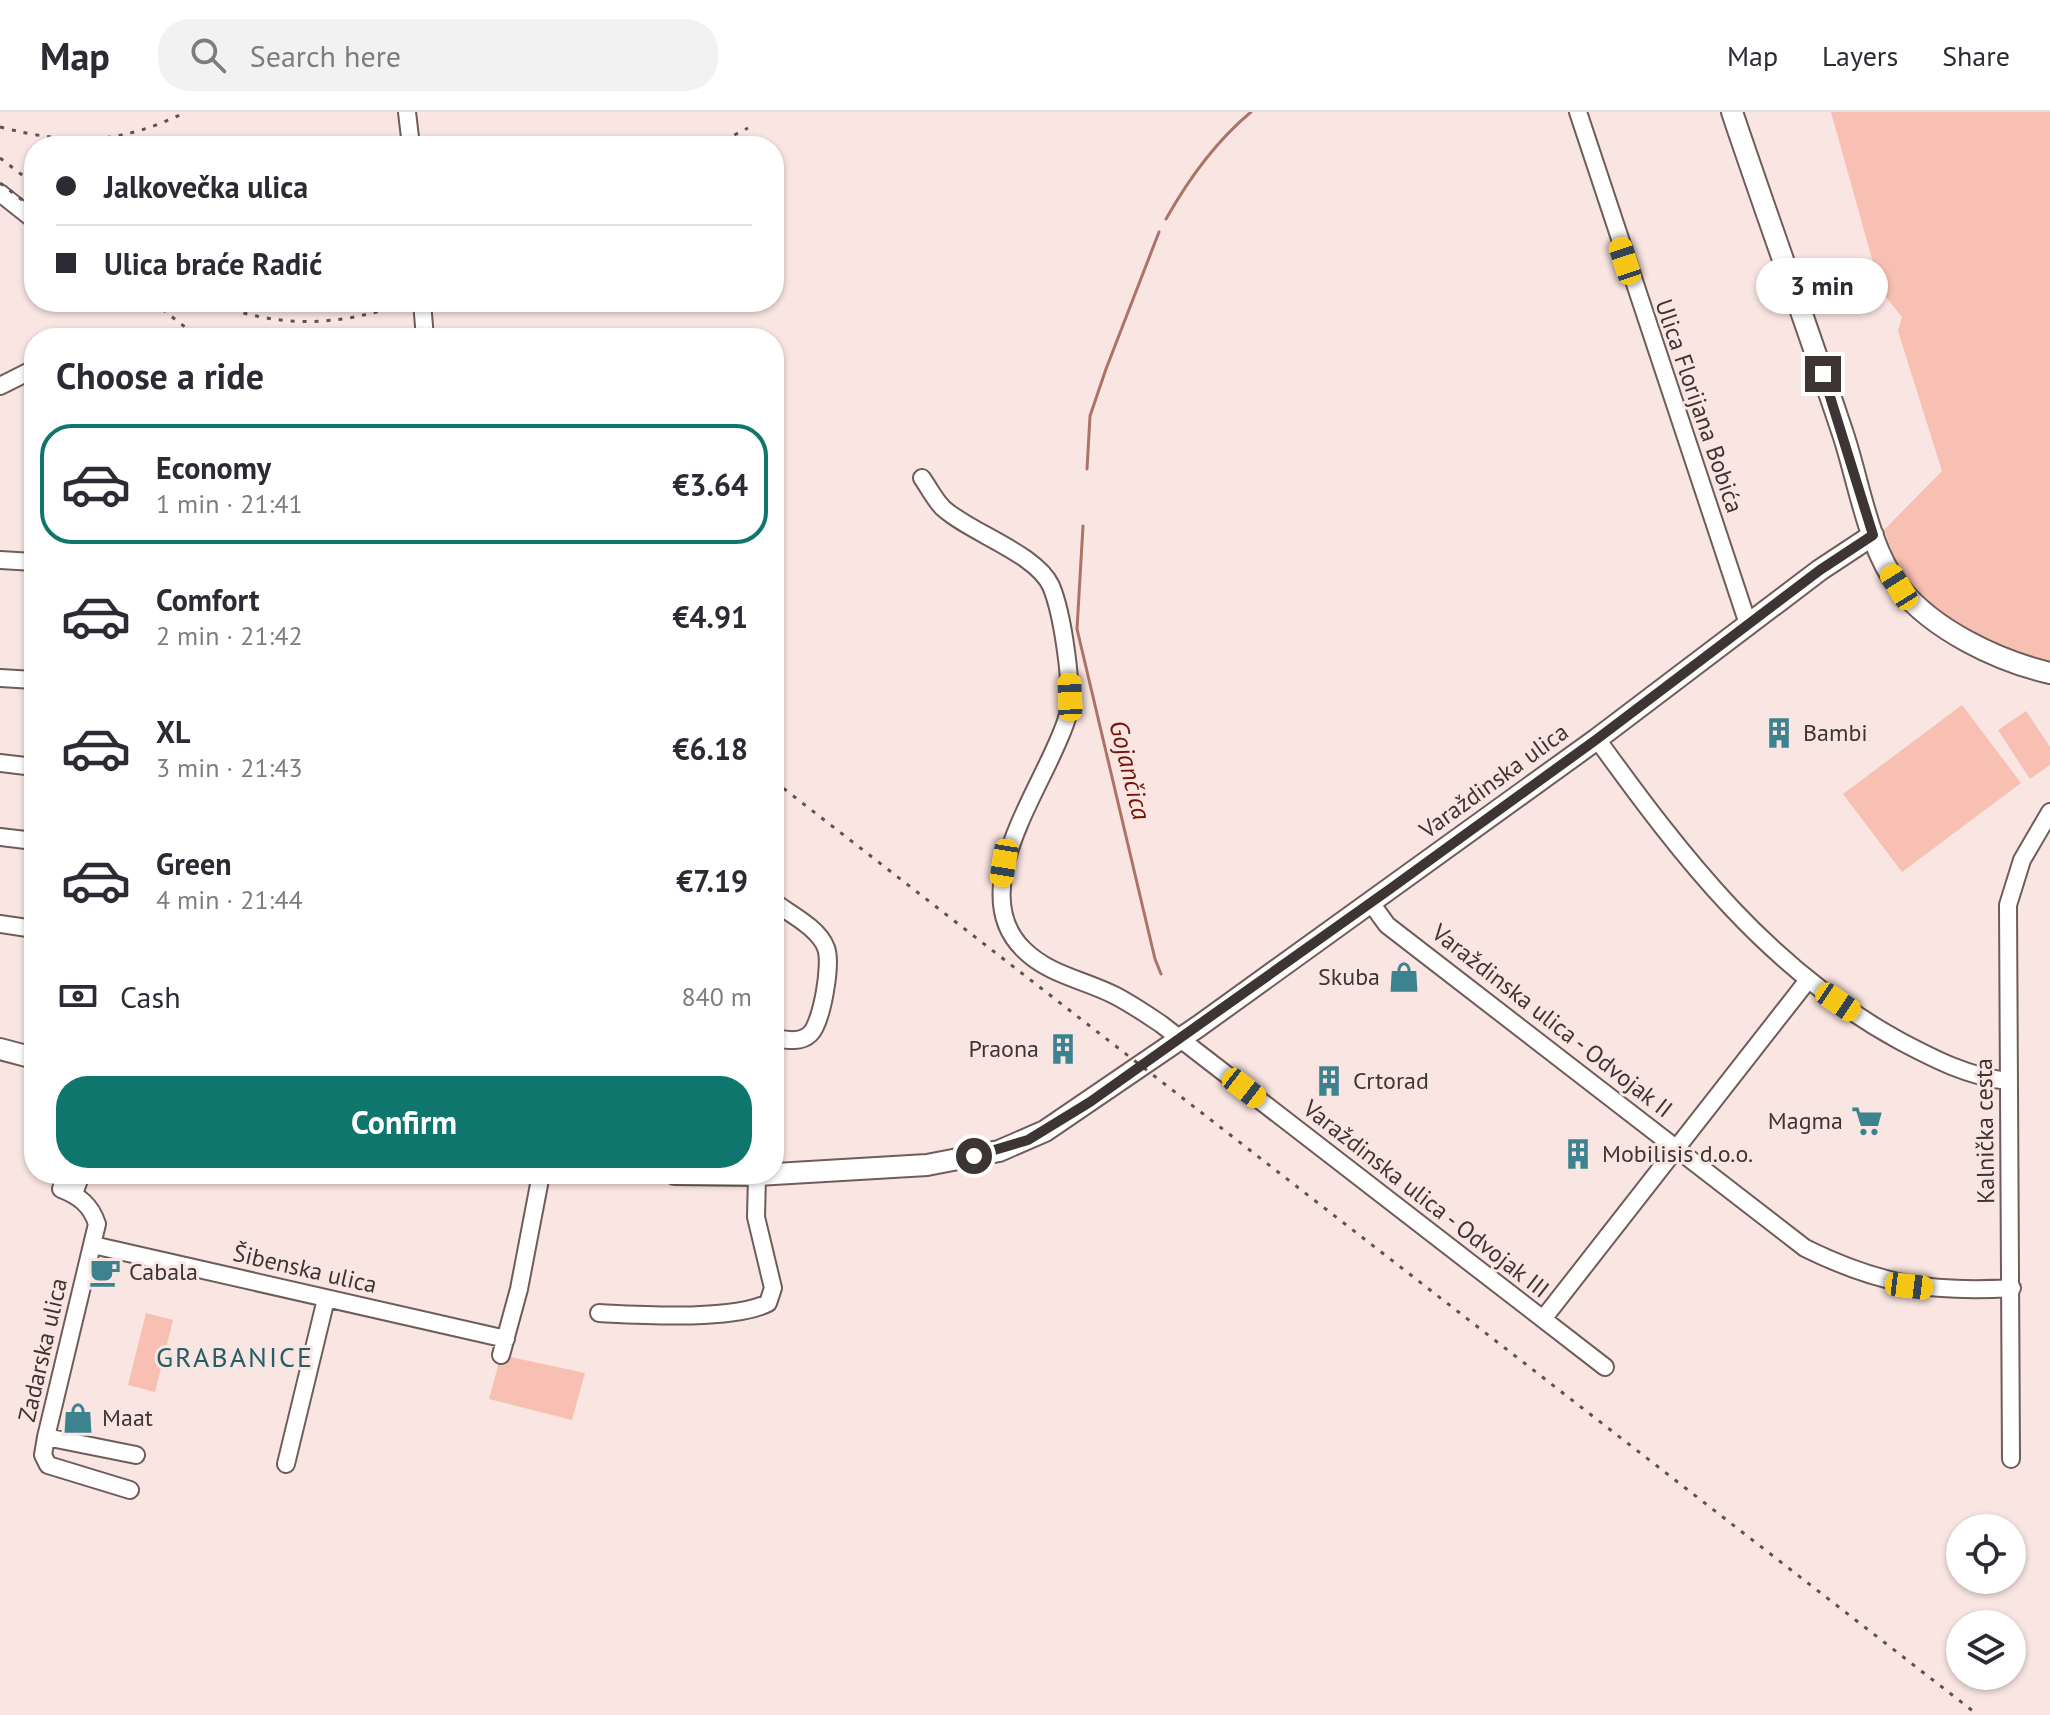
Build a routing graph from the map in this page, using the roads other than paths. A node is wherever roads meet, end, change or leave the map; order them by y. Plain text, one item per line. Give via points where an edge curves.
1 (1578, 112) edge
2 (1732, 112) edge
3 (412, 114) edge
4 (411, 136) edge
5 (0, 193) edge
6 (24, 212) edge
7 (24, 374) edge
8 (0, 386) edge
9 (922, 478) dead end
10 (1873, 535) junction
11 (0, 560) edge
12 (24, 561) edge
13 (1748, 624) junction
14 (2050, 673) edge
15 (0, 678) edge
16 (24, 679) edge
17 (1597, 739) junction
18 (0, 763) edge
19 (24, 766) edge
20 (2050, 812) edge
21 (0, 837) edge
22 (24, 840) edge
23 (1371, 903) junction
24 (784, 910) edge
25 (0, 924) edge
26 (24, 928) edge
27 (1808, 980) junction
28 (1179, 1039) junction
29 (784, 1040) edge
30 (0, 1049) edge
31 (24, 1055) edge
32 (2008, 1081) junction
33 (1677, 1148) junction
34 (784, 1174) edge
35 (539, 1184) edge
36 (757, 1184) edge
37 (67, 1186) edge
38 (93, 1245) junction
39 (2012, 1288) junction
40 (326, 1299) junction
41 (599, 1313) dead end
42 (1543, 1319) junction
43 (1605, 1367) dead end
44 (46, 1437) junction
45 (136, 1455) dead end
46 (2011, 1459) dead end
47 (286, 1464) dead end
48 (130, 1490) dead end

1 - 13 street, Ulica Florijana Bobića
2 - 10 main road
3 - 4 street
5 - 6 street
7 - 8 street
9 - 28 street, Varaždinska ulica - Odvojak III via 944,508 1045,576 1062,634 1070,676 1068,717 1004,863 999,897 1007,924 1020,947 1056,974 1115,995
10 - 13 main road, Varaždinska ulica
10 - 14 main road via 1899,587 1930,615 1988,652
11 - 12 street
13 - 17 main road, Varaždinska ulica
15 - 16 street
17 - 23 main road, Varaždinska ulica
17 - 27 street via 1723,901
18 - 19 street
20 - 32 street, Kalnička cesta via 2022,860 2008,905
21 - 22 street
23 - 28 main road, Varaždinska ulica
23 - 33 street, Varaždinska ulica - Odvojak II via 1387,925
24 - 29 street via 818,935 828,965 819,1022 809,1036
25 - 26 street
27 - 32 street via 1875,1028 1926,1055
27 - 33 street
28 - 34 main road, Varaždinska ulica via 1054,1126 999,1151 900,1168
28 - 42 street, Varaždinska ulica - Odvojak III
30 - 31 main road
32 - 39 street, Kalnička cesta
33 - 39 street, Varaždinska ulica - Odvojak II via 1796,1242 1849,1269 1919,1287
33 - 42 street
35 - 40 street, Šibenska ulica via 504,1347
36 - 41 street via 756,1217 773,1288 768,1303 714,1313
37 - 38 street, Zadarska ulica via 95,1218
38 - 40 street, Šibenska ulica
38 - 44 street, Zadarska ulica
39 - 46 street, Kalnička cesta
40 - 47 street
42 - 43 street, Varaždinska ulica - Odvojak III
44 - 45 street, Zadarska ulica
44 - 48 street via 43,1455 48,1465

